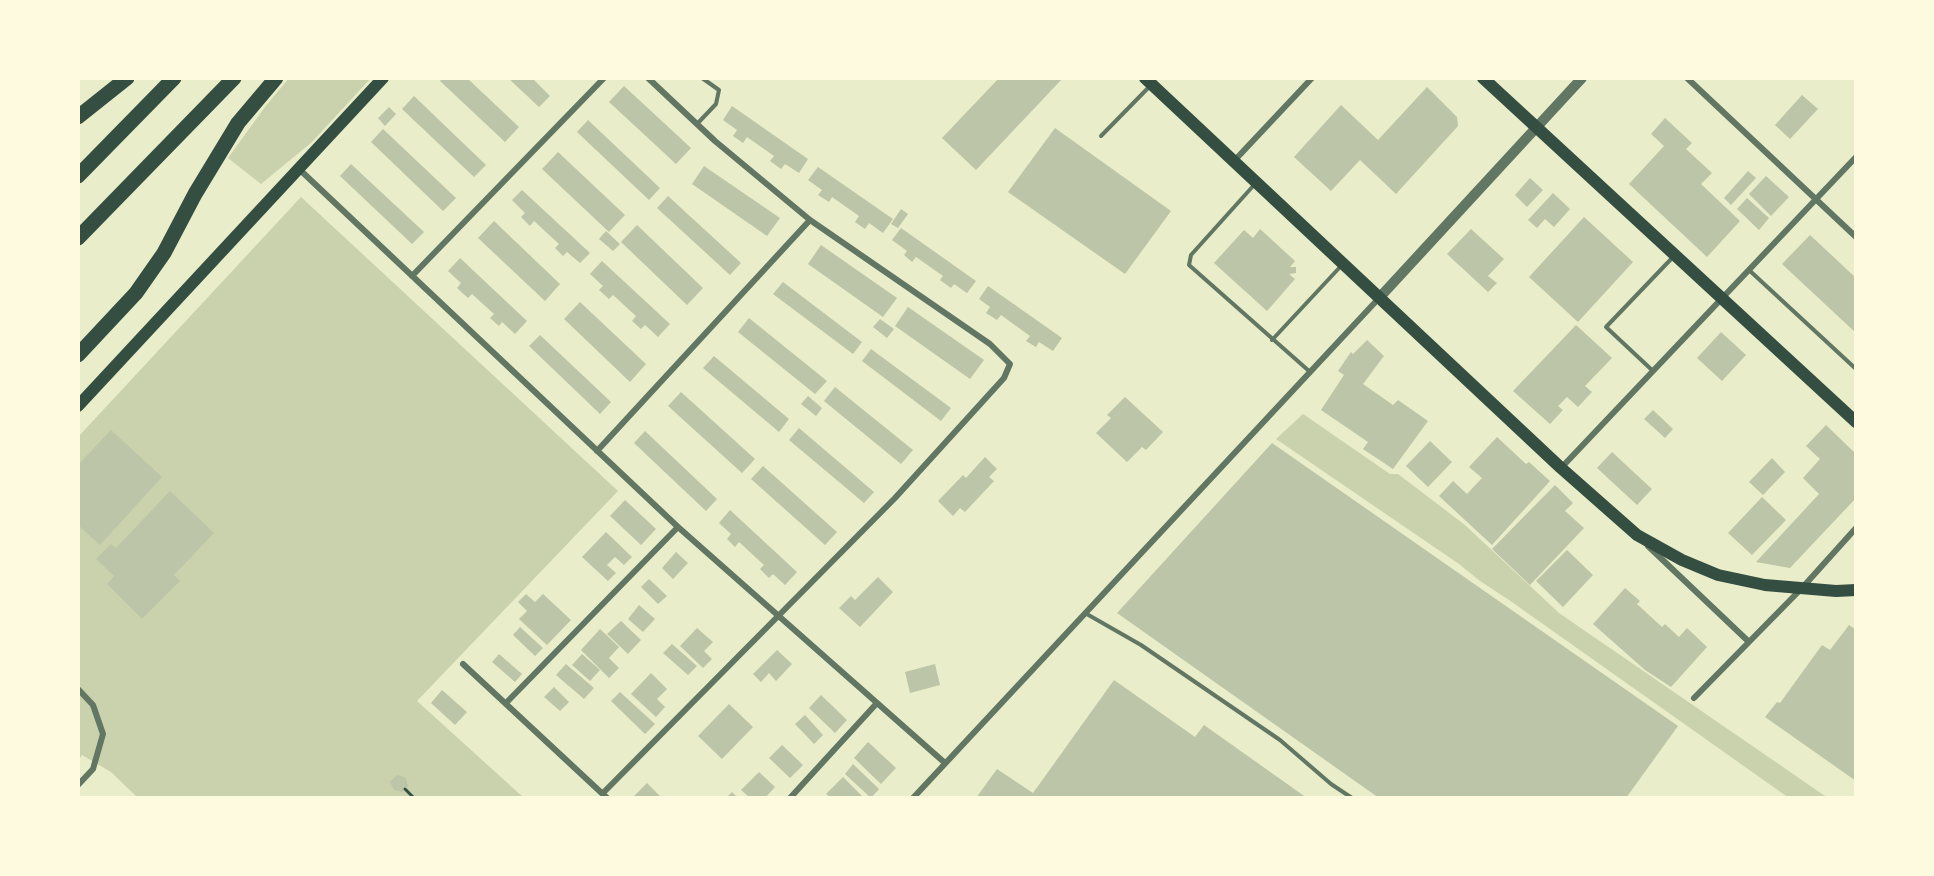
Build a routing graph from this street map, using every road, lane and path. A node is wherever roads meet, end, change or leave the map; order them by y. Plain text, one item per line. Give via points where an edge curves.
1 (127, 78) edge
2 (174, 78) edge
3 (234, 78) edge
4 (276, 78) edge
5 (383, 78) edge
6 (604, 78) edge
7 (648, 78) edge
8 (702, 78) edge
9 (1312, 78) edge
10 (1483, 78) edge
11 (1582, 78) edge
12 (1687, 78) edge
13 (1148, 81) edge
14 (78, 117) edge
15 (697, 124) junction
16 (1535, 128) junction
17 (1101, 136) dead end
18 (1856, 157) edge
19 (1234, 162) junction
20 (299, 169) junction
21 (78, 176) edge
22 (1256, 182) junction
23 (1816, 201) junction
24 (810, 220) junction
25 (1856, 237) edge
26 (78, 238) edge
27 (1675, 255) junction
28 (1344, 263) junction
29 (1749, 270) junction
30 (412, 276) junction
31 (1380, 297) junction
32 (1721, 298) junction
33 (1272, 340) junction
34 (78, 355) edge
35 (1856, 369) edge
36 (1653, 371) junction
37 (1309, 372) junction
38 (78, 406) edge
39 (1856, 423) edge
40 (597, 451) junction
41 (1561, 468) junction
42 (678, 527) junction
43 (1856, 528) edge
44 (1637, 535) junction
45 (1802, 588) junction
46 (1856, 590) edge
47 (1085, 613) junction
48 (778, 617) junction
49 (1748, 641) junction
50 (463, 663) dead end
51 (78, 689) edge
52 (1694, 698) dead end
53 (877, 703) junction
54 (506, 704) junction
55 (945, 764) junction
56 (78, 785) edge
57 (405, 789) dead end
58 (605, 796) edge
59 (414, 798) edge
60 (790, 798) edge
61 (913, 798) edge
62 (1352, 798) edge

1 - 14 highway
2 - 21 highway
3 - 26 highway
4 - 34 highway via 238,123 164,253 136,293
5 - 20 main road
6 - 30 street
7 - 15 street
8 - 15 lane via 719,90 716,104
9 - 19 street
10 - 16 main road
11 - 16 street
12 - 23 street
13 - 17 lane
13 - 19 main road
15 - 24 street
16 - 27 main road
16 - 31 street
18 - 23 street
19 - 22 main road
20 - 30 street
20 - 38 main road
22 - 28 main road
22 - 33 lane via 1189,262 1191,269
23 - 25 street
23 - 29 street
24 - 40 street
24 - 48 street via 990,344 1010,364 1005,378 911,481
27 - 32 main road
27 - 36 lane via 1606,327
28 - 31 main road
28 - 33 lane
29 - 32 street
29 - 35 lane
30 - 40 street
31 - 37 street
31 - 41 main road
32 - 36 street
32 - 39 main road
33 - 37 lane
36 - 41 street
37 - 47 street
40 - 42 street
41 - 44 main road
42 - 48 street
42 - 54 street
43 - 45 street
44 - 45 main road via 1718,575
44 - 49 street
45 - 46 main road
45 - 49 street
47 - 55 street
47 - 62 lane via 1141,645 1270,733
48 - 53 street
48 - 58 street
49 - 52 street
50 - 54 street
51 - 56 street via 93,705 103,734 93,770
53 - 55 street
53 - 60 street
54 - 58 street
55 - 61 street
57 - 59 path

